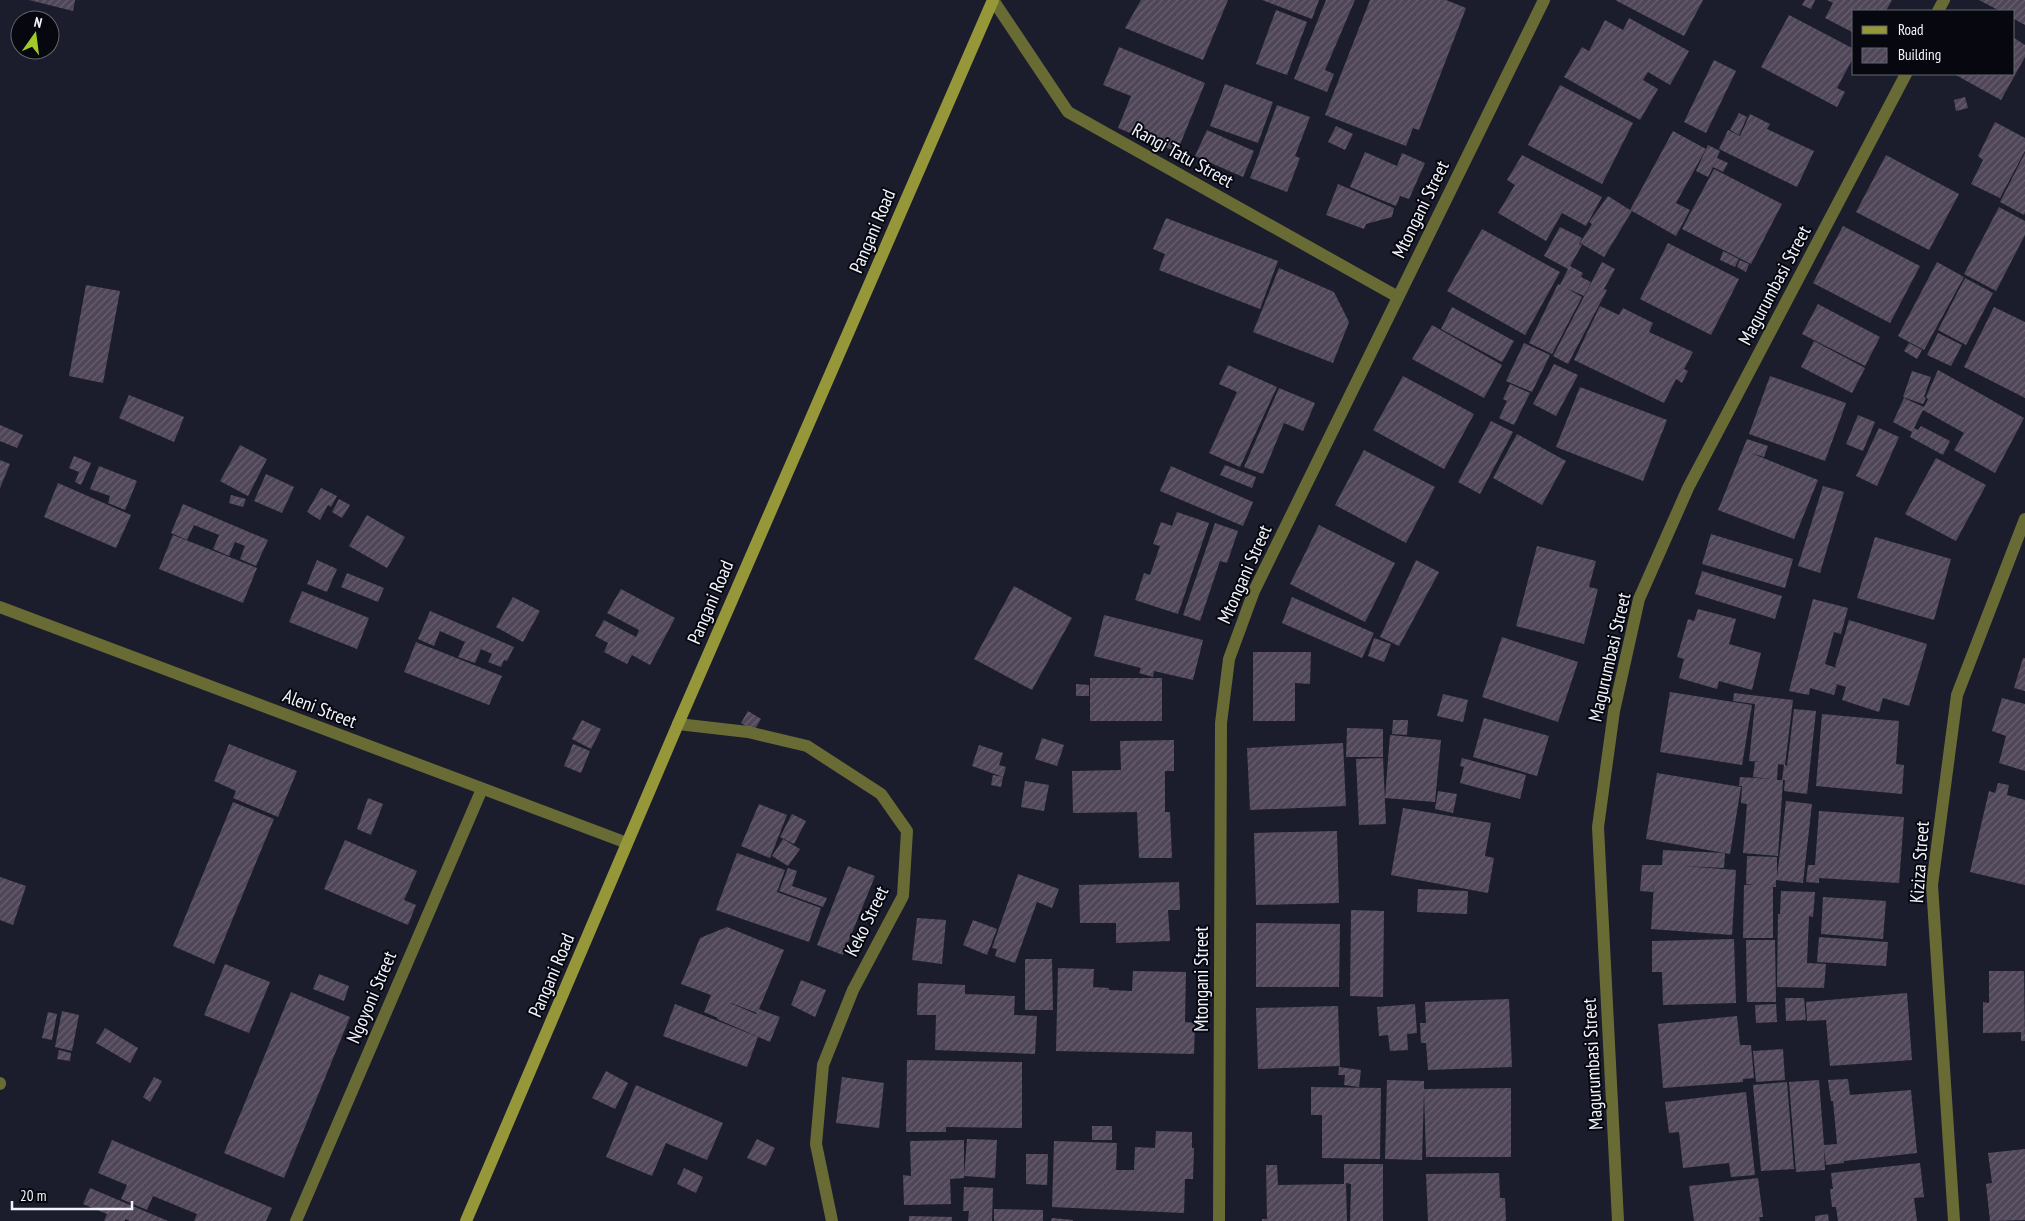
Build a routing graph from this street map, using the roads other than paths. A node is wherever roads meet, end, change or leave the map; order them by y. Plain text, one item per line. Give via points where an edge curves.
1 (993, 0) edge
2 (1544, 0) edge
3 (1905, 75) edge
4 (1398, 297) junction
5 (2025, 519) edge
6 (0, 607) edge
7 (678, 724) junction
8 (482, 789) junction
9 (627, 843) junction
10 (296, 1221) edge
11 (466, 1221) edge
12 (832, 1221) edge
13 (1219, 1221) edge
14 (1618, 1221) edge
15 (1954, 1221) edge

1 - 4 street, Rangi Tatu Street via 1068,112
1 - 7 main road, Pangani Road
2 - 4 street, Mtongani Street
3 - 14 street, Magurumbasi Street via 1688,488 1639,599 1614,712 1598,827
4 - 13 street, Mtongani Street via 1254,592 1229,659 1221,723
5 - 15 street, Kiziza Street via 1957,696 1932,885
6 - 8 street, Aleni Street
7 - 9 main road, Pangani Road
7 - 12 street, Keko Street via 748,732 807,746 881,794 907,831 903,896 853,990 823,1065 816,1144
8 - 9 street, Aleni Street
8 - 10 street, Ngoyoni Street
9 - 11 main road, Pangani Road

